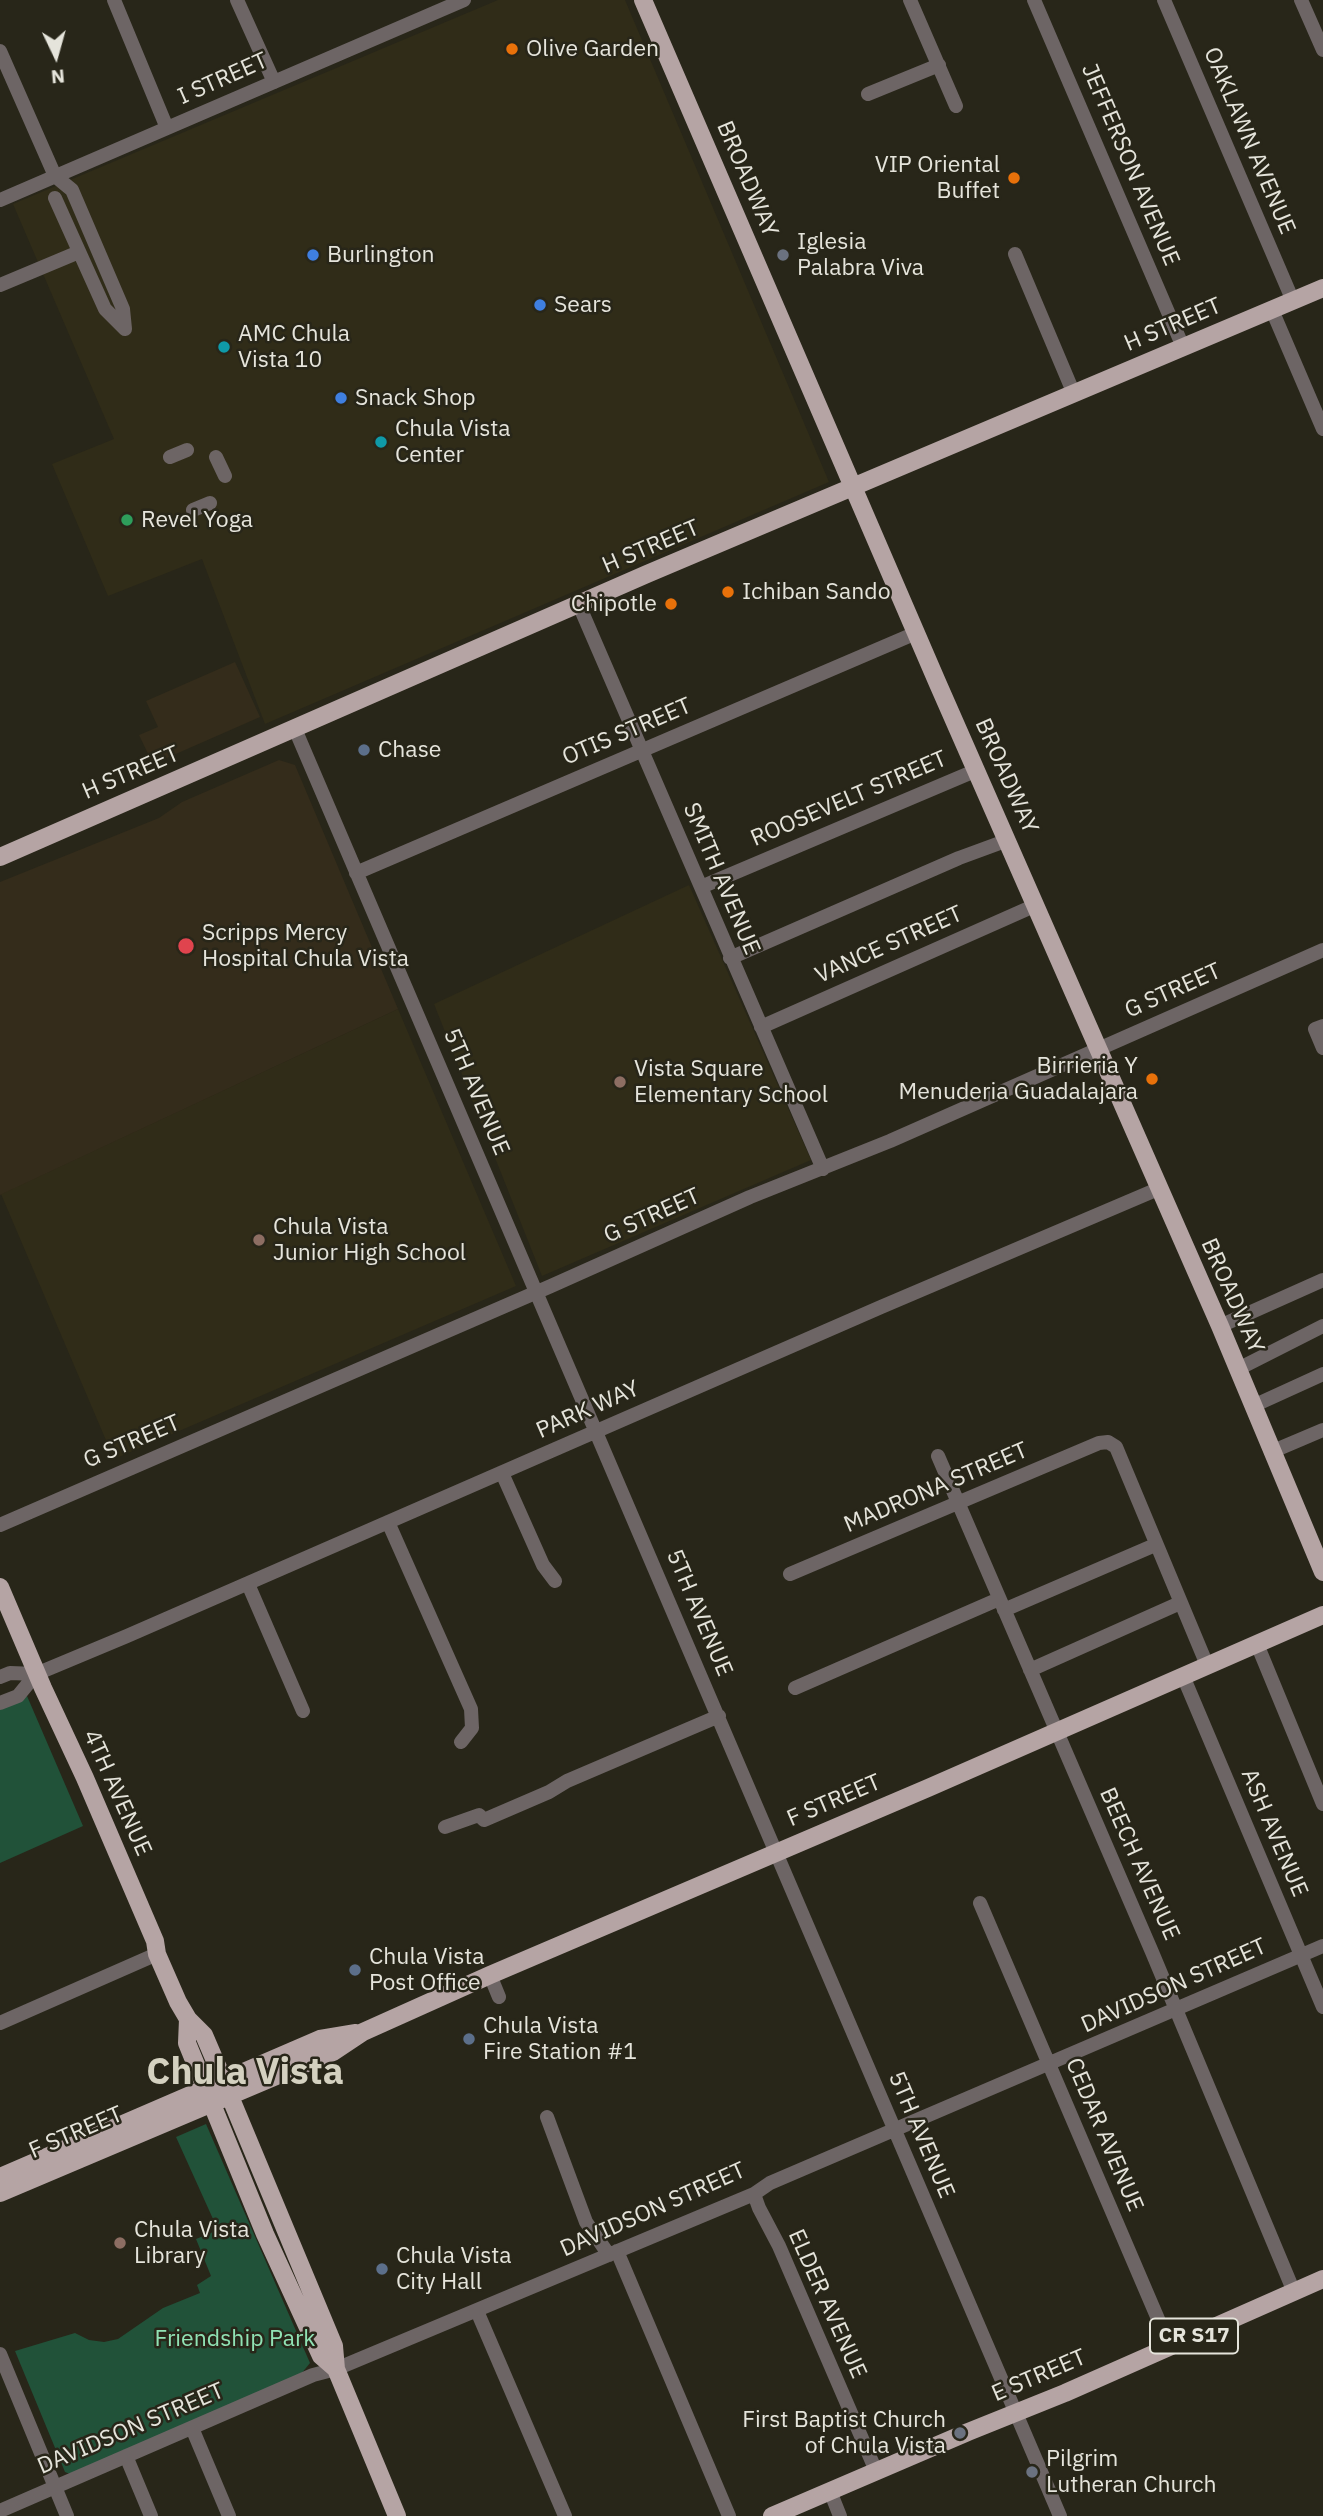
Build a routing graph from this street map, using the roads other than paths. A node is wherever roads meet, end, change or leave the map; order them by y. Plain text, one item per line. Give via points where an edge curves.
1 (114, 0) edge
2 (237, 0) edge
3 (464, 0) edge
4 (643, 0) edge
5 (910, 0) edge
6 (1034, 0) edge
7 (1164, 0) edge
8 (1301, 0) edge
9 (1323, 50) edge
10 (0, 51) edge
11 (939, 65) junction
12 (274, 82) junction
13 (868, 94) dead end
14 (956, 106) dead end
15 (167, 128) junction
16 (55, 176) junction
17 (0, 200) edge
18 (79, 252) junction
19 (1015, 254) dead end
20 (0, 285) edge
21 (1323, 288) edge
22 (1293, 301) junction
23 (1272, 310) junction
24 (1183, 347) junction
25 (1074, 394) junction
26 (1323, 429) edge
27 (187, 450) dead end
28 (170, 457) dead end
29 (216, 457) dead end
30 (225, 476) dead end
31 (854, 487) junction
32 (210, 503) dead end
33 (193, 510) dead end
34 (579, 605) junction
35 (916, 633) junction
36 (295, 729) junction
37 (640, 750) junction
38 (977, 769) junction
39 (1008, 840) junction
40 (0, 857) edge
41 (356, 873) junction
42 (701, 887) junction
43 (1036, 905) junction
44 (1323, 950) edge
45 (730, 958) junction
46 (1323, 1026) edge
47 (761, 1027) junction
48 (1323, 1048) edge
49 (1098, 1049) junction
50 (822, 1169) junction
51 (1158, 1189) junction
52 (1323, 1280) edge
53 (1323, 1290) edge
54 (537, 1292) junction
55 (1323, 1326) edge
56 (1221, 1330) junction
57 (1238, 1369) junction
58 (1323, 1374) edge
59 (1253, 1406) junction
60 (1323, 1430) edge
61 (596, 1432) junction
62 (1271, 1451) junction
63 (938, 1456) dead end
64 (502, 1473) junction
65 (957, 1504) junction
66 (388, 1522) junction
67 (0, 1525) edge
68 (1155, 1545) junction
69 (1323, 1572) edge
70 (790, 1574) dead end
71 (555, 1581) dead end
72 (248, 1584) junction
73 (0, 1587) edge
74 (1180, 1603) junction
75 (1002, 1604) junction
76 (1323, 1615) edge
77 (1257, 1644) junction
78 (1207, 1665) junction
79 (1030, 1670) junction
80 (36, 1674) junction
81 (1183, 1676) junction
82 (0, 1677) edge
83 (795, 1688) dead end
84 (0, 1703) edge
85 (303, 1711) dead end
86 (719, 1716) junction
87 (1056, 1730) junction
88 (461, 1742) dead end
89 (1323, 1804) edge
90 (445, 1827) dead end
91 (776, 1852) junction
92 (980, 1903) dead end
93 (1323, 1946) edge
94 (157, 1954) junction
95 (1301, 1956) junction
96 (490, 1975) junction
97 (499, 1997) dead end
98 (1323, 2007) edge
99 (1177, 2010) junction
100 (188, 2019) junction
101 (0, 2023) edge
102 (1049, 2065) junction
103 (226, 2087) junction
104 (209, 2095) junction
105 (547, 2118) dead end
106 (895, 2130) junction
107 (0, 2177) edge
108 (0, 2193) edge
109 (754, 2194) junction
110 (613, 2253) junction
111 (1323, 2279) edge
112 (1294, 2292) junction
113 (477, 2311) junction
114 (1170, 2347) junction
115 (0, 2354) edge
116 (335, 2369) junction
117 (1015, 2414) junction
118 (192, 2428) junction
119 (126, 2456) junction
120 (876, 2471) junction
121 (55, 2486) junction
122 (830, 2491) junction
123 (0, 2511) edge
124 (67, 2516) edge
125 (151, 2516) edge
126 (229, 2516) edge
127 (397, 2516) edge
128 (565, 2516) edge
129 (729, 2516) edge
130 (772, 2516) edge
131 (840, 2516) edge
132 (1060, 2516) edge

1 - 15 street
2 - 12 street
3 - 12 street, I STREET
4 - 31 main road, BROADWAY
5 - 11 street
6 - 24 street, JEFFERSON AVENUE
7 - 22 street, OAKLAWN AVENUE
8 - 9 street
10 - 16 street
11 - 13 street
11 - 14 street
12 - 15 street, I STREET
15 - 16 street, I STREET
16 - 17 street, I STREET
16 - 18 street via 55,196
16 - 18 street via 72,190 123,309 125,329 105,310
18 - 20 street
19 - 25 street
21 - 22 main road, H STREET
22 - 23 main road, H STREET
23 - 24 main road, H STREET
23 - 26 street
24 - 25 main road, H STREET
25 - 31 main road, H STREET
27 - 28 street
29 - 30 street
31 - 34 main road, H STREET
31 - 35 main road, BROADWAY
32 - 33 street
34 - 36 main road, H STREET
34 - 37 street, SMITH AVENUE
35 - 37 street, OTIS STREET
35 - 38 main road, BROADWAY
36 - 40 main road, H STREET
36 - 41 street, 5TH AVENUE
37 - 41 street, OTIS STREET
37 - 42 street, SMITH AVENUE
38 - 39 main road, BROADWAY
38 - 42 street, ROOSEVELT STREET
39 - 43 main road, BROADWAY
39 - 45 street
41 - 54 street, 5TH AVENUE
42 - 45 street, SMITH AVENUE
43 - 47 street, VANCE STREET
43 - 49 main road, BROADWAY
44 - 49 street, G STREET
45 - 47 street, SMITH AVENUE
46 - 48 street via 1315,1029
47 - 50 street, SMITH AVENUE
49 - 50 street, G STREET
49 - 51 main road, BROADWAY
50 - 54 street, G STREET
51 - 56 main road, BROADWAY
51 - 61 street, PARK WAY
52 - 56 street
53 - 56 street
54 - 61 street, 5TH AVENUE
54 - 67 street, G STREET
55 - 57 street
56 - 57 main road, BROADWAY
57 - 59 main road, BROADWAY
58 - 59 street
59 - 62 main road, BROADWAY
60 - 62 street
61 - 64 street, PARK WAY
61 - 86 street, 5TH AVENUE
62 - 69 main road, BROADWAY
63 - 65 street, BEECH AVENUE
64 - 66 street, PARK WAY
64 - 71 street via 543,1565
65 - 68 street, MADRONA STREET via 1108,1442 1116,1447
65 - 70 street, MADRONA STREET
65 - 75 street, BEECH AVENUE
66 - 72 street, PARK WAY
66 - 88 street via 471,1709 472,1728
68 - 74 street
68 - 75 street
72 - 80 street, PARK WAY
72 - 85 street
73 - 80 main road, 4TH AVENUE
74 - 78 street
74 - 79 street
75 - 79 street, BEECH AVENUE
75 - 83 street
76 - 77 main road, F STREET
77 - 78 main road, F STREET
77 - 89 street
78 - 81 main road, F STREET
79 - 87 street, BEECH AVENUE
80 - 82 street, PARK WAY
80 - 84 street, PARK WAY via 18,1696
80 - 94 main road, 4TH AVENUE via 85,1778
81 - 87 main road, F STREET
81 - 95 street, ASH AVENUE
86 - 90 street via 484,1820 479,1815
86 - 91 street, 5TH AVENUE
87 - 91 main road, F STREET
87 - 99 street, BEECH AVENUE
91 - 96 main road, F STREET
91 - 106 street, 5TH AVENUE
92 - 102 street, CEDAR AVENUE
93 - 95 street, DAVIDSON STREET
94 - 100 main road, 4TH AVENUE
94 - 101 street
95 - 98 street, ASH AVENUE
95 - 99 street, DAVIDSON STREET
96 - 97 street
96 - 103 main road, F STREET via 363,2032 333,2052
99 - 102 street, DAVIDSON STREET
99 - 112 street, BEECH AVENUE
100 - 103 main road, 4TH AVENUE via 204,2035
100 - 104 main road, 4TH AVENUE via 187,2043
102 - 106 street, DAVIDSON STREET
102 - 114 street, CEDAR AVENUE
103 - 104 main road, F STREET
103 - 116 main road, 4TH AVENUE via 334,2346
104 - 107 main road, F STREET
104 - 108 main road, F STREET
104 - 116 main road, 4TH AVENUE via 321,2356
105 - 110 street via 586,2222
106 - 109 street, DAVIDSON STREET
106 - 117 street, 5TH AVENUE
109 - 110 street, DAVIDSON STREET
109 - 120 street, ELDER AVENUE
110 - 113 street, DAVIDSON STREET
110 - 129 street
111 - 112 main road, E STREET / CR S17
112 - 114 main road, E STREET / CR S17
113 - 116 street, DAVIDSON STREET
113 - 128 street
114 - 117 main road, E STREET / CR S17
115 - 121 street
116 - 118 street, DAVIDSON STREET
116 - 127 main road, 4TH AVENUE
117 - 120 main road, E STREET / CR S17
117 - 132 street, 5TH AVENUE
118 - 119 street, DAVIDSON STREET
118 - 126 street
119 - 121 street, DAVIDSON STREET
119 - 125 street
120 - 122 main road, E STREET / CR S17
121 - 123 street, DAVIDSON STREET
121 - 124 street
122 - 130 main road, E STREET / CR S17
122 - 131 street

